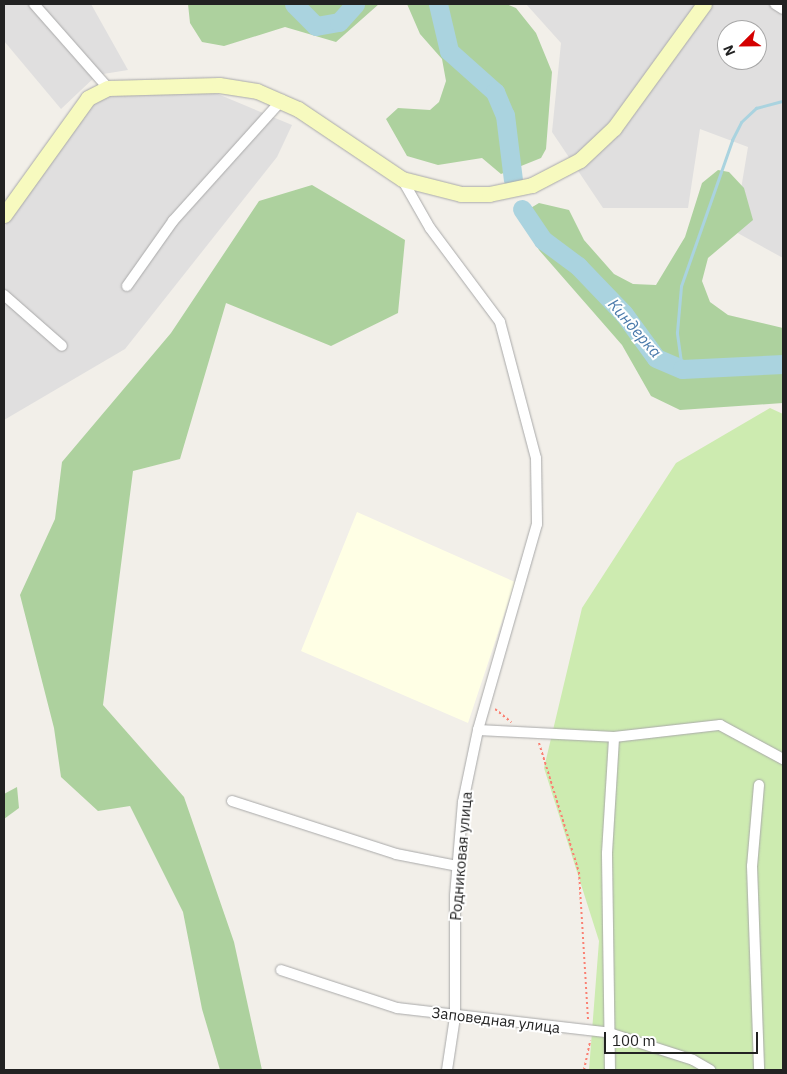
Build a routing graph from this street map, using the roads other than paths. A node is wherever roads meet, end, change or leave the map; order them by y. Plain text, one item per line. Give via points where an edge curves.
1 (34, 4) edge
2 (704, 4) edge
3 (775, 4) edge
4 (783, 9) edge
5 (108, 88) junction
6 (282, 100) junction
7 (402, 180) junction
8 (4, 215) edge
9 (127, 286) dead end
10 (4, 295) edge
11 (62, 346) dead end
12 (478, 730) junction
13 (614, 737) junction
14 (783, 759) edge
15 (759, 784) dead end
16 (232, 801) dead end
17 (457, 866) junction
18 (280, 970) dead end
19 (455, 1017) junction
20 (611, 1034) junction
21 (447, 1070) edge
22 (610, 1070) edge
23 (710, 1070) edge
24 (759, 1070) edge

1 - 5 street
2 - 7 street via 614,128 560,173 489,194 434,190
3 - 4 street
5 - 6 street via 219,85
5 - 8 street via 88,98
6 - 7 street
6 - 9 street via 173,221
7 - 12 street, Родниковая улица via 430,228 500,322 536,458 537,524
10 - 11 street
12 - 13 street via 530,736
12 - 17 street, Родниковая улица via 463,802
13 - 14 street via 720,724
13 - 20 street via 607,853
15 - 24 street via 752,866
16 - 17 street via 396,854
17 - 19 street, Родниковая улица
18 - 19 street, Заповедная улица via 397,1008
19 - 20 street, Заповедная улица
19 - 21 street, Родниковая улица
20 - 22 street
20 - 23 street, Заповедная улица via 693,1060

